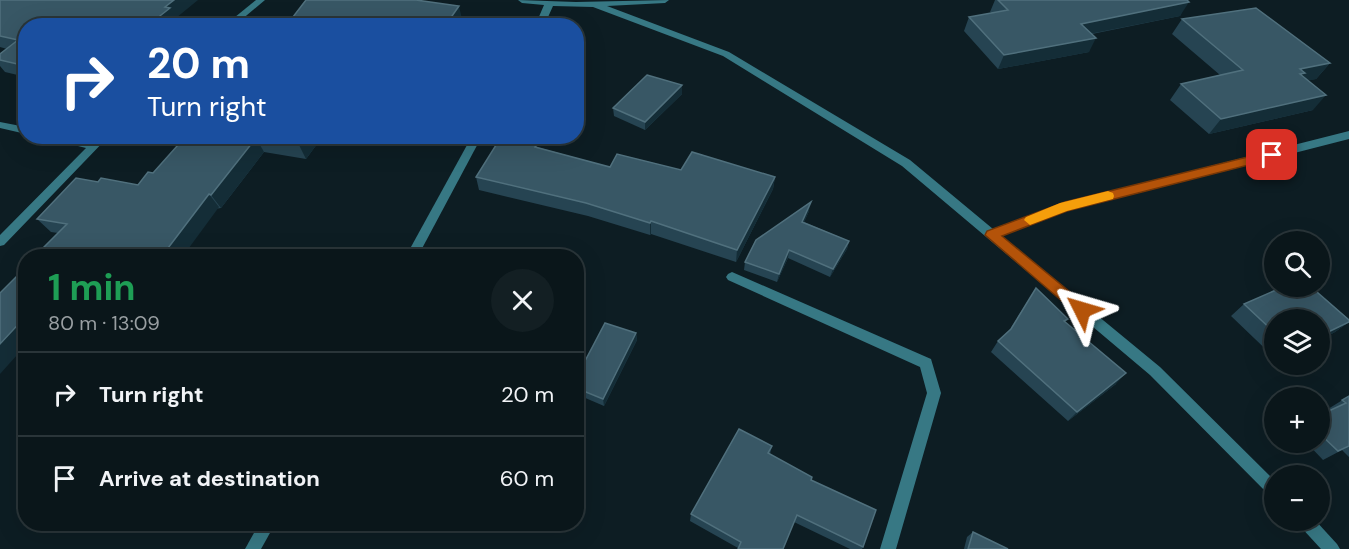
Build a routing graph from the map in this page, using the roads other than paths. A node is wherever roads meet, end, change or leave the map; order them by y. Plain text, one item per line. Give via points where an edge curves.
1 (261, 0) edge
2 (522, 0) edge
3 (665, 0) edge
4 (551, 2) edge
5 (596, 5) junction
6 (238, 18) edge
7 (542, 18) edge
8 (0, 125) edge
9 (18, 129) edge
10 (1349, 135) edge
11 (82, 144) edge
12 (97, 144) edge
13 (473, 144) edge
14 (94, 147) junction
15 (991, 235) junction
16 (0, 242) edge
17 (416, 249) edge
18 (732, 277) dead end
19 (1264, 480) edge
20 (263, 531) edge
21 (1315, 531) edge
22 (253, 549) edge
23 (888, 549) edge
24 (1332, 549) edge

1 - 6 street
2 - 4 street
3 - 5 street
4 - 5 street
4 - 7 street
5 - 15 street via 726,54 906,163
8 - 9 street
10 - 15 street via 1065,207
11 - 14 street
12 - 14 street
13 - 17 street
14 - 16 street
15 - 19 street via 1155,371
18 - 23 street via 926,363 934,393
20 - 22 street
21 - 24 street

